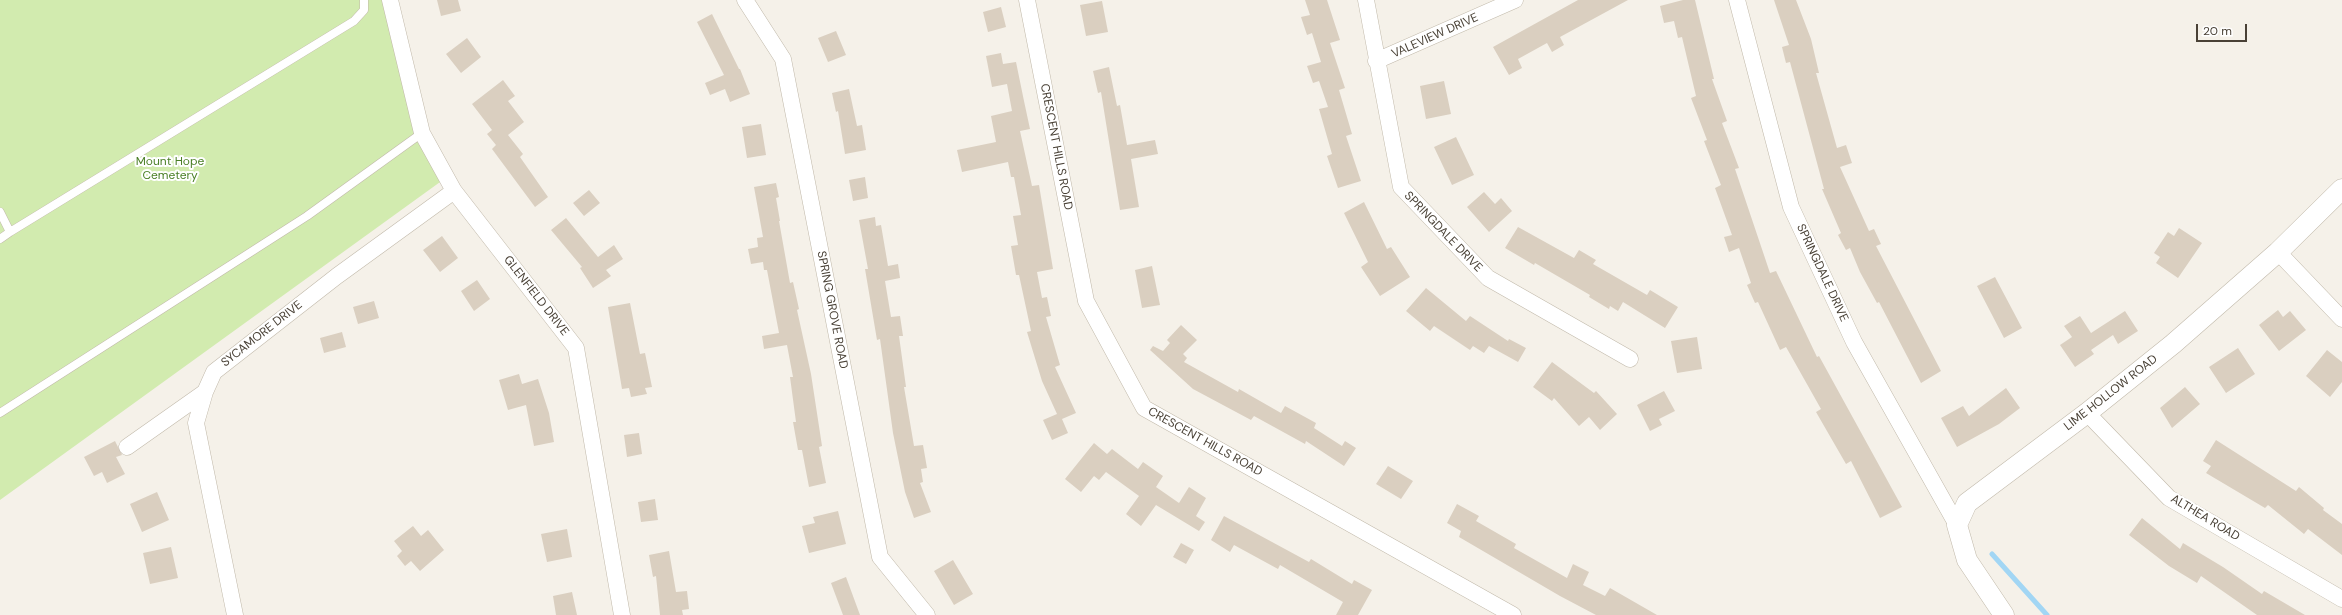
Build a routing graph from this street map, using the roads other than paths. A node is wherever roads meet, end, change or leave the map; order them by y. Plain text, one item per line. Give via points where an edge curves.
1 (364, 0) edge
2 (390, 0) edge
3 (745, 0) edge
4 (1027, 0) edge
5 (1366, 0) edge
6 (1515, 0) edge
7 (1736, 0) edge
8 (1376, 62) junction
9 (422, 133) junction
10 (2342, 189) edge
11 (454, 191) junction
12 (0, 212) edge
13 (10, 232) junction
14 (0, 239) edge
15 (2278, 252) junction
16 (2342, 319) edge
17 (1630, 359) dead end
18 (205, 392) junction
19 (0, 413) edge
20 (2087, 413) junction
21 (127, 447) dead end
22 (1957, 525) junction
23 (2342, 599) edge
24 (235, 615) edge
25 (622, 615) edge
26 (928, 615) edge
27 (1513, 615) edge
28 (2004, 615) edge

1 - 13 lane via 364,10 354,21
2 - 9 street, GLENFIELD DRIVE
3 - 26 street, SPRING GROVE ROAD via 783,59 880,557
4 - 27 street, CRESCENT HILLS ROAD via 1086,301 1144,408
5 - 8 street, SPRINGDALE DRIVE
6 - 8 street, VALEVIEW DRIVE
7 - 22 street, SPRINGDALE DRIVE via 1791,207 1854,342
8 - 17 street, SPRINGDALE DRIVE via 1401,188 1488,278
9 - 11 street, GLENFIELD DRIVE
9 - 19 lane via 307,216
10 - 15 street, LIME HOLLOW ROAD
11 - 18 street, SYCAMORE DRIVE via 337,276 214,372
11 - 25 street, GLENFIELD DRIVE via 576,348
12 - 13 lane
13 - 14 lane
15 - 16 street
15 - 20 street, LIME HOLLOW ROAD via 2174,344
18 - 21 street
18 - 24 street, SYCAMORE DRIVE via 196,423
20 - 22 street, LIME HOLLOW ROAD via 1967,503
20 - 23 street, ALTHEA ROAD via 2169,498
22 - 28 street via 1967,560

